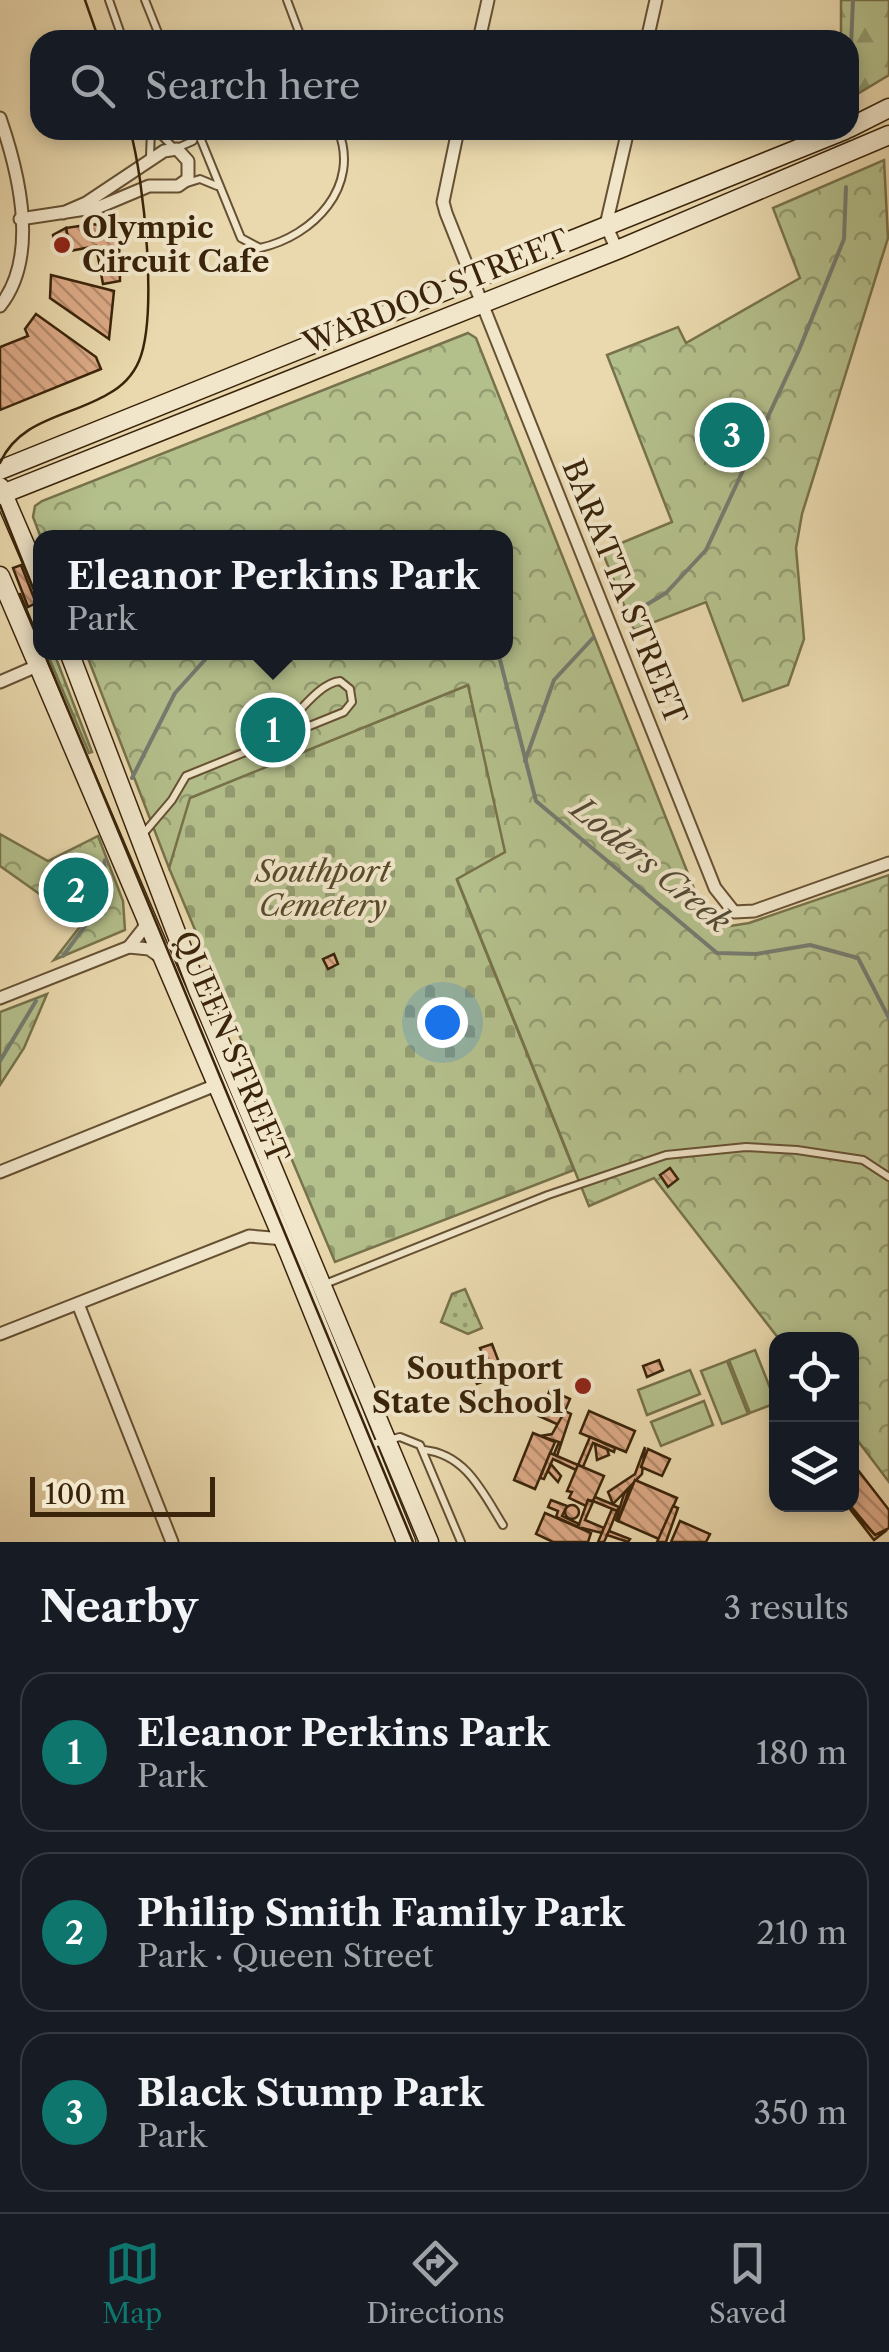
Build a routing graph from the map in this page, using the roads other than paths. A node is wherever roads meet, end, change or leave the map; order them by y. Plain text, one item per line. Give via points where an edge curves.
1 (108, 0) edge
2 (145, 0) edge
3 (287, 0) edge
4 (488, 0) edge
5 (656, 0) edge
6 (118, 30) edge
7 (157, 30) edge
8 (298, 30) edge
9 (481, 30) edge
10 (649, 30) edge
11 (889, 108) edge
12 (0, 118) edge
13 (859, 123) edge
14 (889, 135) edge
15 (152, 140) edge
16 (165, 140) edge
17 (193, 140) edge
18 (200, 140) edge
19 (340, 140) edge
20 (456, 140) edge
21 (626, 140) edge
22 (819, 140) edge
23 (176, 149) junction
24 (150, 158) junction
25 (180, 186) junction
26 (223, 196) junction
27 (63, 213) junction
28 (20, 219) junction
29 (606, 225) junction
30 (617, 250) junction
31 (472, 279) junction
32 (482, 303) junction
33 (0, 306) edge
34 (0, 470) edge
35 (1, 492) edge
36 (33, 566) edge
37 (0, 576) edge
38 (33, 656) edge
39 (35, 660) edge
40 (71, 660) edge
41 (37, 666) junction
42 (0, 682) edge
43 (260, 746) junction
44 (137, 838) junction
45 (889, 863) edge
46 (145, 916) junction
47 (129, 947) junction
48 (163, 960) junction
49 (0, 998) edge
50 (216, 1085) junction
51 (0, 1172) edge
52 (889, 1177) edge
53 (270, 1207) junction
54 (249, 1236) junction
55 (284, 1239) junction
56 (324, 1284) junction
57 (78, 1304) junction
58 (0, 1334) edge
59 (387, 1439) junction
60 (367, 1446) junction
61 (424, 1450) junction
62 (503, 1525) dead end
63 (172, 1542) edge
64 (406, 1542) edge
65 (429, 1542) edge
66 (461, 1542) edge

1 - 6 lane
2 - 7 lane
3 - 8 lane
4 - 9 street
5 - 10 street
11 - 13 street, WARDOO STREET
12 - 28 street
14 - 30 street, WARDOO STREET
15 - 24 lane
16 - 23 lane
17 - 23 lane
18 - 26 lane
19 - 26 lane via 347,168 309,228 253,247 241,238
20 - 31 street, BARATTA STREET via 444,202
21 - 29 street
22 - 29 street, WARDOO STREET
23 - 24 street
23 - 25 street via 190,168
24 - 27 street
25 - 26 lane via 206,180
25 - 27 street via 149,186 99,207
27 - 28 street
28 - 33 street via 18,273
29 - 30 street
29 - 31 street, WARDOO STREET
30 - 32 street, WARDOO STREET
31 - 32 street, BARATTA STREET
31 - 34 street, WARDOO STREET
32 - 35 street, WARDOO STREET
32 - 45 street, BARATTA STREET via 725,904 734,912 754,911
35 - 36 street
37 - 38 street, QUEEN STREET
39 - 41 street, QUEEN STREET
40 - 44 street, QUEEN STREET
41 - 42 street
41 - 46 street, QUEEN STREET
43 - 43 lane via 284,731 327,684 340,681 350,689 346,711
43 - 44 lane via 184,777
44 - 56 street, QUEEN STREET
46 - 47 street
46 - 48 street, QUEEN STREET
47 - 48 street via 152,950
47 - 49 street
48 - 50 street, QUEEN STREET
50 - 51 street
50 - 53 street, QUEEN STREET
52 - 56 lane via 863,1160 797,1150 666,1155 548,1194
53 - 54 street
53 - 55 street, QUEEN STREET
54 - 55 street
54 - 57 street
55 - 60 street, QUEEN STREET
56 - 59 street, QUEEN STREET
57 - 58 street
57 - 63 street
59 - 60 lane
59 - 61 lane via 412,1439
59 - 65 street, QUEEN STREET
60 - 64 street, QUEEN STREET
61 - 62 lane via 466,1467
61 - 66 lane

